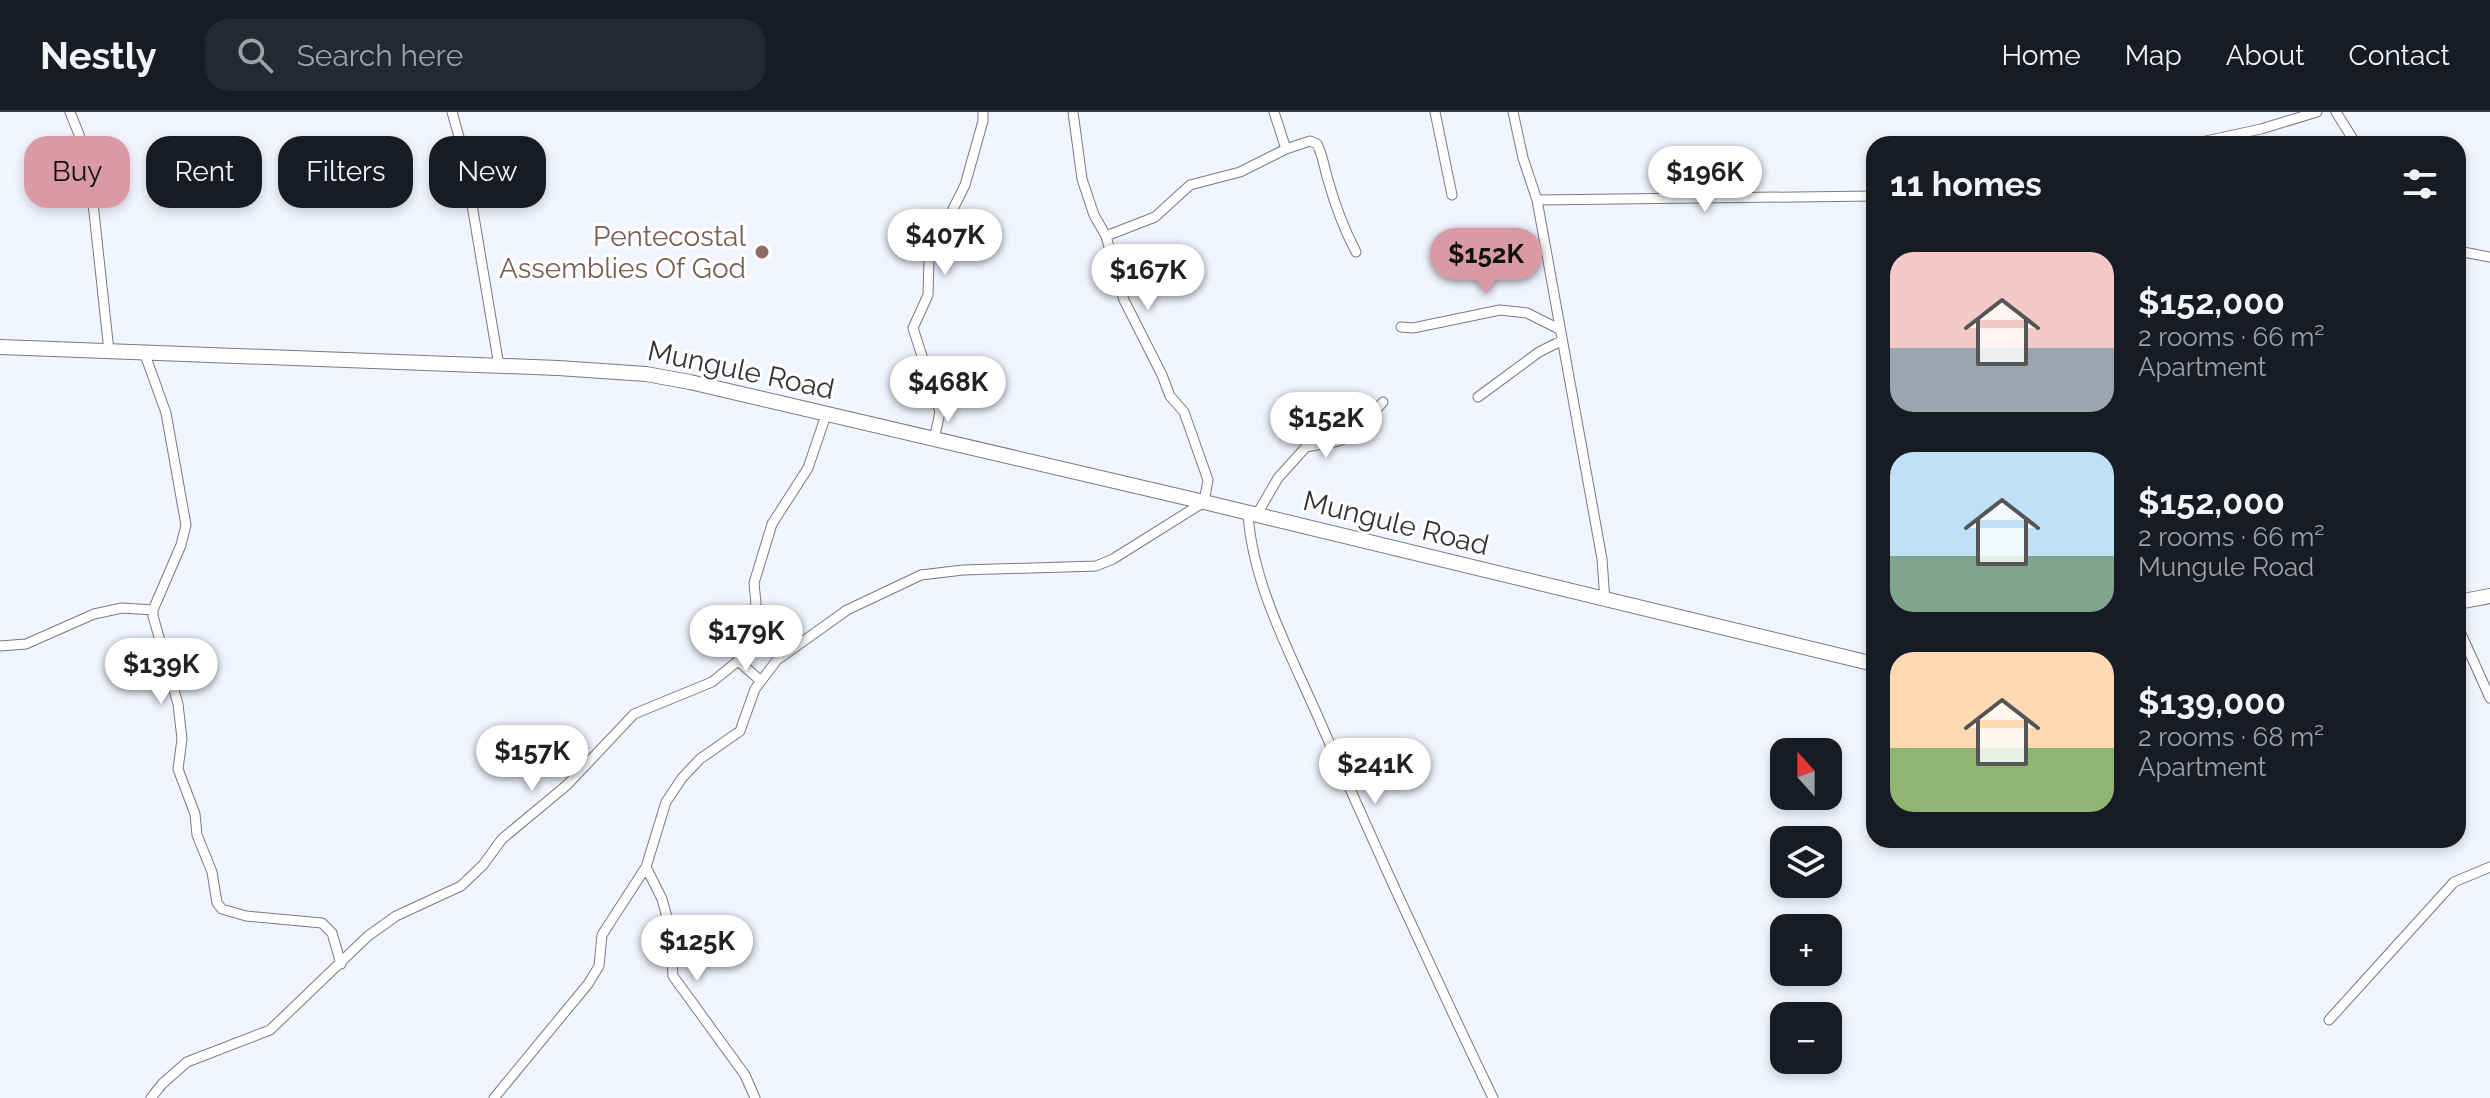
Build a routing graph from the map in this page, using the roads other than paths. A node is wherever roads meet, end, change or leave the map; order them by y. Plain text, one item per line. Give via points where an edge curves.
1 (70, 112) edge
2 (452, 112) edge
3 (983, 112) edge
4 (1073, 112) edge
5 (1274, 112) edge
6 (1435, 112) edge
7 (1513, 112) edge
8 (2317, 112) edge
9 (2336, 112) edge
10 (2229, 136) edge
11 (2351, 136) edge
12 (1286, 149) junction
13 (1452, 195) dead end
14 (1866, 196) edge
15 (1537, 200) junction
16 (1106, 236) junction
17 (1356, 252) dead end
18 (2466, 252) edge
19 (2490, 257) edge
20 (1401, 327) dead end
21 (1559, 329) junction
22 (1561, 341) junction
23 (0, 347) edge
24 (109, 351) junction
25 (144, 352) junction
26 (499, 366) junction
27 (1478, 397) dead end
28 (1383, 402) dead end
29 (826, 415) junction
30 (934, 440) junction
31 (1204, 502) junction
32 (1252, 515) junction
33 (2490, 596) edge
34 (2466, 600) edge
35 (1605, 601) junction
36 (153, 610) junction
37 (2466, 645) edge
38 (0, 646) edge
39 (738, 661) junction
40 (1866, 662) edge
41 (761, 681) junction
42 (2490, 698) edge
43 (646, 867) junction
44 (2490, 867) edge
45 (341, 964) junction
46 (2329, 1020) dead end
47 (151, 1098) edge
48 (494, 1098) edge
49 (755, 1098) edge
50 (1493, 1098) edge

1 - 24 street via 88,157
2 - 26 street
3 - 30 street via 965,185 929,260 928,295 913,328 940,412
4 - 16 street via 1082,179
5 - 12 street
6 - 13 street
7 - 15 street
8 - 10 street
9 - 11 street
12 - 16 street via 1240,172 1190,185 1155,217
12 - 17 street via 1310,141 1317,144
14 - 15 street
15 - 21 street
16 - 31 street via 1124,300 1170,396 1184,412 1208,480
18 - 19 street
20 - 21 street via 1500,310 1527,313
21 - 22 street
22 - 27 street
22 - 35 street via 1602,559
23 - 24 street, Mungule Road
24 - 25 street, Mungule Road
25 - 26 street, Mungule Road
25 - 36 street via 166,413 186,525
26 - 29 street, Mungule Road via 646,374
28 - 32 street via 1353,435 1306,447
29 - 30 street, Mungule Road
29 - 39 street via 808,468 768,533 754,583 756,603
30 - 31 street, Mungule Road
31 - 32 street, Mungule Road
31 - 41 street via 1096,566 921,575 847,610 777,660
32 - 35 street, Mungule Road
32 - 50 street via 1250,540 1264,590
33 - 34 street
35 - 40 street, Mungule Road
36 - 38 street via 122,608 94,614 26,644
36 - 45 street via 178,704 178,769 217,903 246,916 322,923 332,933
37 - 42 street
39 - 41 street
39 - 45 street via 712,682 634,714 567,785 502,839 461,886 396,916
41 - 43 street via 740,731 700,759 666,802
43 - 48 street via 602,935 599,966 588,984
43 - 49 street via 670,928 673,976 745,1075
44 - 46 street via 2454,882
45 - 47 street via 270,1030 187,1062

